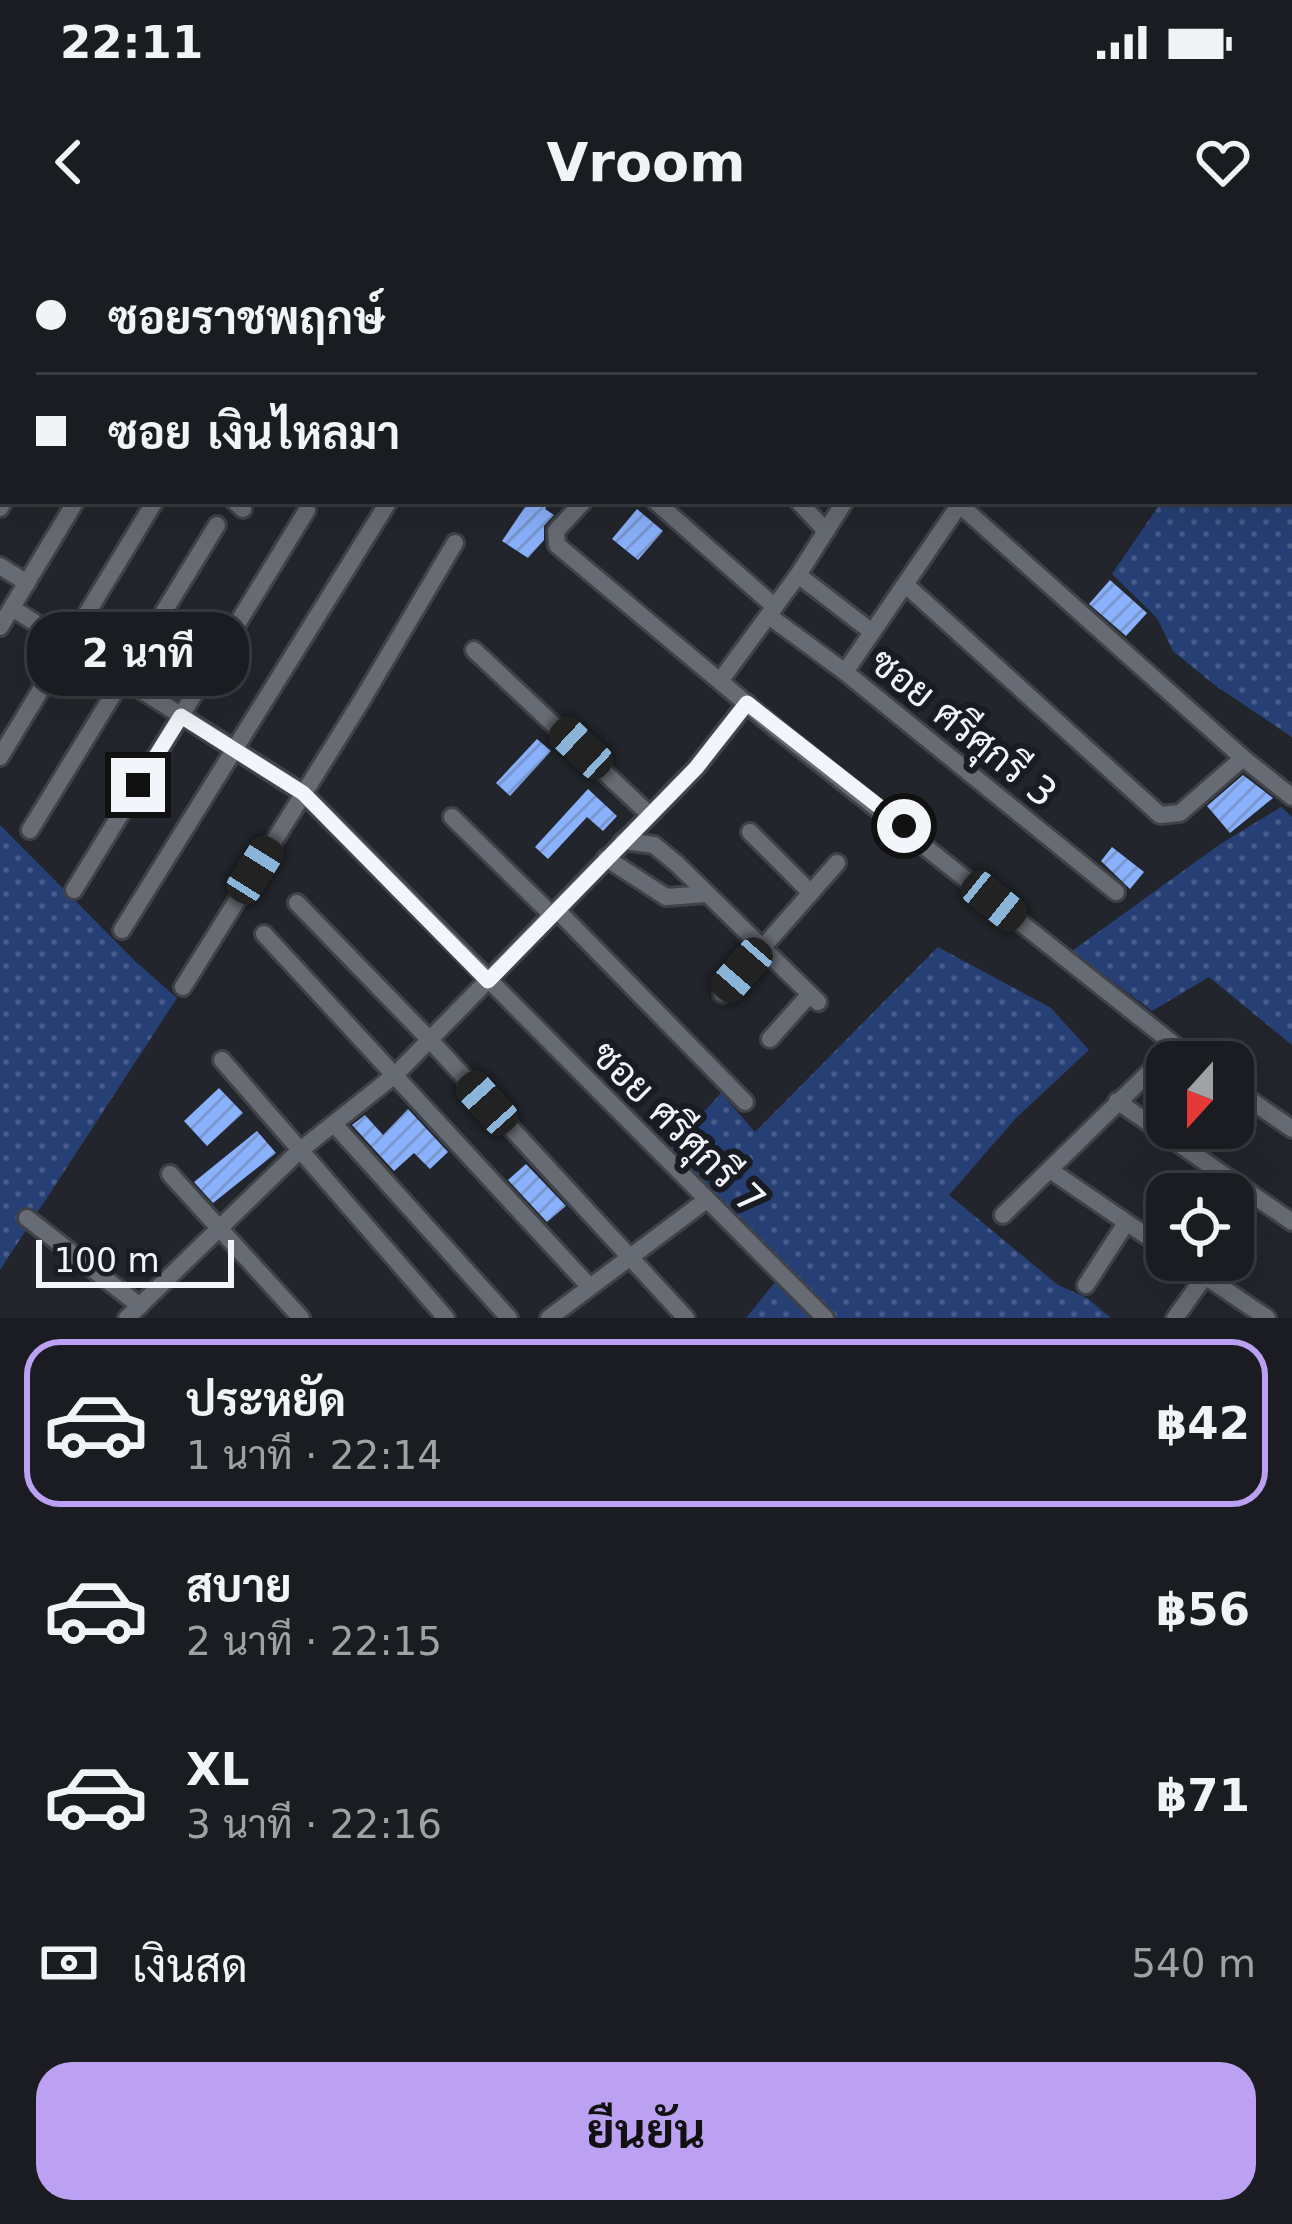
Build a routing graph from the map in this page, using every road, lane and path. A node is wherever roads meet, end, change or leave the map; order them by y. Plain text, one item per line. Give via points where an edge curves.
1 (74, 504) edge
2 (153, 504) edge
3 (387, 504) edge
4 (581, 504) edge
5 (658, 504) edge
6 (801, 504) edge
7 (843, 504) edge
8 (960, 504) edge
9 (962, 504) edge
10 (307, 510) dead end
11 (217, 525) dead end
12 (826, 531) junction
13 (454, 543) dead end
14 (0, 566) edge
15 (798, 575) junction
16 (27, 583) junction
17 (906, 585) junction
18 (11, 608) junction
19 (772, 612) junction
20 (0, 627) edge
21 (872, 632) junction
22 (68, 644) junction
23 (474, 650) dead end
24 (844, 672) junction
25 (123, 679) junction
26 (720, 681) junction
27 (747, 703) junction
28 (181, 716) junction
29 (235, 750) junction
30 (0, 757) edge
31 (1243, 758) junction
32 (303, 793) junction
33 (1292, 797) edge
34 (650, 815) junction
35 (452, 818) dead end
36 (30, 830) dead end
37 (751, 832) dead end
38 (623, 841) junction
39 (606, 858) junction
40 (837, 863) dead end
41 (74, 890) dead end
42 (1116, 892) dead end
43 (811, 893) junction
44 (707, 894) junction
45 (297, 903) dead end
46 (555, 913) junction
47 (122, 930) dead end
48 (264, 934) dead end
49 (762, 948) junction
50 (488, 981) junction
51 (183, 987) dead end
52 (722, 994) dead end
53 (430, 1040) junction
54 (770, 1040) dead end
55 (1167, 1041) edge
56 (222, 1060) dead end
57 (396, 1074) junction
58 (1146, 1074) edge
59 (1118, 1101) junction
60 (746, 1102) dead end
61 (1254, 1103) edge
62 (334, 1124) junction
63 (1292, 1129) edge
64 (298, 1152) junction
65 (1050, 1170) junction
66 (170, 1174) dead end
67 (704, 1201) junction
68 (1003, 1216) dead end
69 (27, 1218) dead end
70 (1126, 1222) junction
71 (1292, 1222) edge
72 (216, 1228) junction
73 (1146, 1236) edge
74 (631, 1260) junction
75 (1200, 1281) edge
76 (1212, 1281) edge
77 (1086, 1285) dead end
78 (589, 1286) junction
79 (134, 1312) edge
80 (301, 1318) edge
81 (446, 1318) edge
82 (509, 1318) edge
83 (549, 1318) edge
84 (686, 1318) edge
85 (825, 1318) edge
86 (1174, 1318) edge
87 (1267, 1318) edge

1 - 16 street
2 - 22 street
3 - 29 street
4 - 26 street via 556,531 557,545
5 - 19 street, ซอย ศรีศุกรี 3
6 - 12 street
7 - 12 street
8 - 17 street
9 - 31 street
10 - 28 street
11 - 25 street
12 - 15 street
13 - 32 street
14 - 16 street
15 - 19 street
15 - 21 street
16 - 18 street
17 - 21 street
17 - 31 street via 1160,815 1180,813
18 - 20 street
18 - 22 street, ซอย ศรีศุกรี 7
19 - 24 street, ซอย ศรีศุกรี 3
19 - 26 street
21 - 24 street
22 - 25 street, ซอย ศรีศุกรี 7
22 - 30 street
23 - 34 street
24 - 42 street, ซอย ศรีศุกรี 3
25 - 28 street, ซอย ศรีศุกรี 7
25 - 36 street
26 - 27 street
27 - 34 street
27 - 55 street
28 - 29 street, ซอย ศรีศุกรี 7
28 - 41 street
29 - 32 street, ซอย ศรีศุกรี 7
29 - 47 street
31 - 33 street
32 - 50 street, ซอย ศรีศุกรี 7
32 - 51 street
34 - 38 street
35 - 46 street
37 - 43 street
38 - 39 street
38 - 44 street via 654,845
39 - 44 street via 666,897
39 - 46 street
40 - 43 street
43 - 49 street
44 - 49 street
45 - 53 street
46 - 50 street
46 - 60 street
48 - 57 street
49 - 52 street
49 - 54 street via 814,998
50 - 53 street
50 - 67 street, ซอย ศรีศุกรี 7
53 - 57 street
53 - 74 street
56 - 64 street
57 - 62 street
57 - 78 street
58 - 59 street
59 - 65 street
59 - 71 street
61 - 63 street
62 - 64 street
62 - 82 street
64 - 72 street
64 - 81 street
65 - 68 street
65 - 70 street
66 - 72 street
67 - 74 street
67 - 85 street, ซอย ศรีศุกรี 7
69 - 79 street
70 - 73 street
70 - 77 street
72 - 79 street
72 - 80 street
74 - 78 street
74 - 84 street
75 - 86 street
76 - 87 street
78 - 83 street

